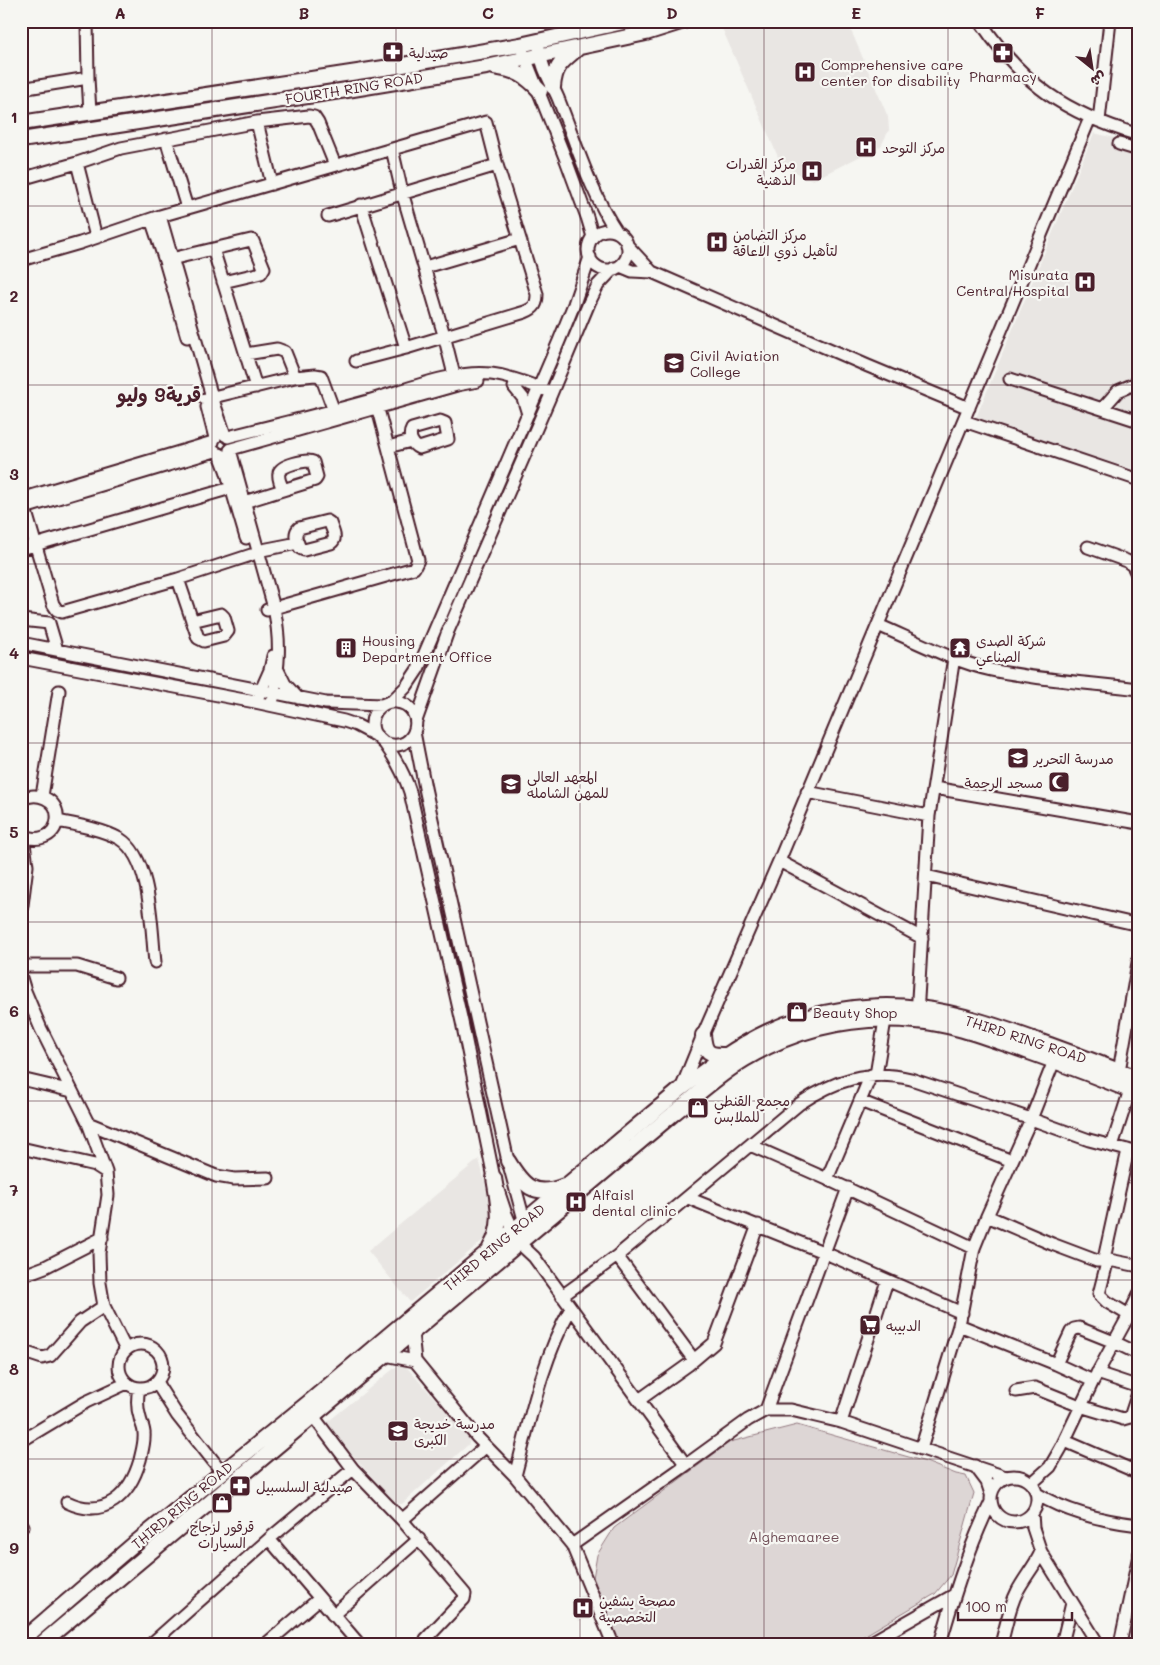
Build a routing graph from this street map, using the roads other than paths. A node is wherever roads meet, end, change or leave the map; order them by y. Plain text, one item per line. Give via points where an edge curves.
1 (87, 21) edge
2 (628, 21) edge
3 (684, 21) edge
4 (980, 21) edge
5 (1110, 21) edge
6 (575, 28) edge
7 (539, 48) junction
8 (578, 48) junction
9 (522, 51) junction
10 (486, 67) junction
11 (88, 78) junction
12 (21, 89) edge
13 (547, 89) junction
14 (90, 112) junction
15 (1094, 119) junction
16 (257, 122) junction
17 (21, 123) edge
18 (1139, 135) edge
19 (166, 139) junction
20 (21, 140) edge
21 (1119, 144) dead end
22 (392, 149) junction
23 (1139, 150) edge
24 (77, 163) junction
25 (497, 165) junction
26 (334, 166) junction
27 (21, 179) edge
28 (272, 184) junction
29 (402, 192) junction
30 (361, 205) junction
31 (186, 208) junction
32 (328, 216) dead end
33 (156, 217) junction
34 (618, 232) junction
35 (96, 237) junction
36 (593, 237) junction
37 (520, 239) junction
38 (627, 245) junction
39 (213, 249) junction
40 (590, 257) junction
41 (21, 260) edge
42 (169, 260) junction
43 (425, 267) junction
44 (617, 267) junction
45 (652, 272) junction
46 (223, 282) junction
47 (444, 336) junction
48 (406, 348) junction
49 (246, 354) junction
50 (356, 361) dead end
51 (549, 364) junction
52 (295, 377) junction
53 (1010, 379) dead end
54 (455, 381) junction
55 (1139, 382) edge
56 (514, 383) junction
57 (256, 387) junction
58 (538, 391) junction
59 (550, 396) junction
60 (208, 398) junction
61 (377, 404) junction
62 (969, 408) junction
63 (1102, 409) junction
64 (334, 411) junction
65 (528, 414) junction
66 (964, 421) junction
67 (1139, 421) edge
68 (411, 440) dead end
69 (222, 445) junction
70 (388, 447) junction
71 (1139, 480) edge
72 (231, 488) junction
73 (283, 489) dead end
74 (22, 502) edge
75 (244, 502) junction
76 (298, 543) dead end
77 (35, 545) junction
78 (1088, 547) dead end
79 (21, 548) edge
80 (254, 553) junction
81 (1139, 578) edge
82 (178, 579) junction
83 (271, 609) junction
84 (57, 610) junction
85 (21, 620) edge
86 (192, 621) dead end
87 (49, 623) junction
88 (878, 625) junction
89 (21, 643) edge
90 (62, 651) junction
91 (954, 657) junction
92 (21, 658) edge
93 (64, 666) junction
94 (274, 670) junction
95 (249, 687) junction
96 (1139, 689) edge
97 (261, 690) junction
98 (59, 692) dead end
99 (274, 693) junction
100 (298, 698) junction
101 (255, 702) junction
102 (387, 703) junction
103 (272, 706) junction
104 (415, 727) junction
105 (375, 735) junction
106 (384, 743) junction
107 (934, 788) junction
108 (807, 792) junction
109 (42, 796) junction
110 (21, 800) edge
111 (929, 816) junction
112 (57, 821) junction
113 (1139, 823) edge
114 (22, 835) edge
115 (43, 838) junction
116 (779, 861) junction
117 (27, 866) junction
118 (926, 876) junction
119 (21, 913) edge
120 (1139, 925) edge
121 (922, 938) junction
122 (1139, 957) edge
123 (155, 962) dead end
124 (21, 966) edge
125 (21, 978) edge
126 (116, 978) dead end
127 (917, 1014) junction
128 (885, 1020) junction
129 (703, 1035) junction
130 (726, 1055) junction
131 (1054, 1061) junction
132 (1119, 1071) junction
133 (874, 1075) junction
134 (21, 1079) edge
135 (1136, 1088) edge
136 (681, 1089) junction
137 (72, 1091) junction
138 (860, 1101) junction
139 (1031, 1118) junction
140 (88, 1123) junction
141 (750, 1145) junction
142 (1112, 1146) junction
143 (21, 1148) edge
144 (1133, 1152) edge
145 (508, 1161) junction
146 (1012, 1161) junction
147 (106, 1172) junction
148 (268, 1178) dead end
149 (494, 1178) junction
150 (827, 1178) junction
151 (570, 1184) junction
152 (848, 1188) junction
153 (688, 1198) junction
154 (987, 1216) junction
155 (758, 1225) junction
156 (519, 1226) junction
157 (102, 1238) junction
158 (524, 1239) junction
159 (974, 1248) junction
160 (487, 1252) junction
161 (823, 1252) junction
162 (617, 1256) junction
163 (1106, 1259) junction
164 (1139, 1266) edge
165 (22, 1276) edge
166 (887, 1281) junction
167 (1139, 1294) edge
168 (21, 1296) edge
169 (562, 1296) junction
170 (104, 1306) junction
171 (571, 1308) junction
172 (962, 1313) junction
173 (1129, 1315) junction
174 (959, 1325) junction
175 (412, 1332) junction
176 (1114, 1342) junction
177 (126, 1350) junction
178 (21, 1352) edge
179 (1139, 1354) edge
180 (386, 1355) junction
181 (694, 1360) junction
182 (416, 1361) junction
183 (1056, 1364) junction
184 (1095, 1377) junction
185 (156, 1382) junction
186 (127, 1384) junction
187 (139, 1388) junction
188 (1139, 1389) edge
189 (1016, 1390) dead end
190 (639, 1400) junction
191 (1080, 1406) junction
192 (766, 1410) junction
193 (313, 1416) junction
194 (841, 1422) junction
195 (21, 1441) edge
196 (1065, 1441) junction
197 (485, 1447) junction
198 (921, 1448) junction
199 (686, 1464) junction
200 (975, 1466) junction
201 (354, 1469) junction
202 (222, 1472) junction
203 (1139, 1473) edge
204 (515, 1476) junction
205 (1006, 1477) junction
206 (1034, 1489) junction
207 (192, 1496) junction
208 (991, 1498) junction
209 (67, 1502) dead end
210 (1056, 1506) junction
211 (203, 1508) junction
212 (1034, 1510) junction
213 (402, 1520) junction
214 (1010, 1521) junction
215 (1139, 1525) edge
216 (978, 1528) junction
217 (419, 1539) junction
218 (269, 1540) junction
219 (572, 1546) junction
220 (1040, 1549) junction
221 (1139, 1555) edge
222 (954, 1595) junction
223 (319, 1599) junction
224 (1072, 1603) junction
225 (333, 1615) junction
226 (21, 1641) edge
227 (156, 1642) edge
228 (41, 1644) edge
229 (266, 1644) edge
230 (359, 1644) edge
231 (424, 1644) edge
232 (613, 1644) edge
233 (868, 1644) edge
234 (940, 1644) edge
235 (1001, 1644) edge
236 (1062, 1644) edge
237 (1098, 1644) edge
238 (1120, 1644) edge

1 - 11 street
2 - 6 main road, FOURTH RING ROAD
3 - 8 main road, FOURTH RING ROAD
4 - 15 street via 1028,80 1064,105
5 - 15 street
6 - 7 main road, FOURTH RING ROAD
7 - 8 main road, FOURTH RING ROAD
7 - 9 main road, FOURTH RING ROAD
7 - 13 street
8 - 13 main road via 562,61
9 - 10 main road, FOURTH RING ROAD
9 - 13 street
9 - 14 main road, FOURTH RING ROAD via 397,66
10 - 13 main road via 519,72
10 - 20 main road, FOURTH RING ROAD
11 - 12 street
11 - 14 street
13 - 34 street via 604,211
13 - 36 street
14 - 17 main road, FOURTH RING ROAD
15 - 18 street
15 - 62 street
16 - 19 street
16 - 26 street via 314,117
16 - 28 street
19 - 24 street via 121,148
19 - 31 street
21 - 23 street
22 - 25 street via 486,122
22 - 26 street
22 - 29 street
24 - 27 street
24 - 35 street
25 - 29 street
25 - 37 street
26 - 28 street
28 - 31 street
29 - 30 street
29 - 43 street
30 - 32 street
30 - 48 street
31 - 33 street
33 - 35 street
33 - 42 street
34 - 36 street via 604,230
34 - 38 street
35 - 41 street
36 - 40 street via 588,247
37 - 43 street
37 - 47 street via 537,294 537,304 525,312
38 - 44 street via 626,256
38 - 45 street
39 - 42 street
39 - 46 street
39 - 46 street via 251,240 264,268 261,273
40 - 44 street via 603,269
40 - 51 street
42 - 60 street
43 - 47 street
44 - 45 street
44 - 59 street via 598,285 589,302
45 - 62 street
46 - 49 street
47 - 48 street
47 - 54 street
48 - 50 street
49 - 52 street via 278,348 285,352
49 - 57 street
51 - 56 street
51 - 58 street
52 - 57 street
52 - 64 street via 321,376
53 - 63 street
54 - 56 street via 476,374 491,374
54 - 61 street
55 - 63 street via 1118,391
56 - 58 street
56 - 65 street
57 - 60 street
58 - 59 street
58 - 65 street
59 - 104 street via 448,631
60 - 69 street
61 - 64 street
61 - 69 street
61 - 70 street
62 - 66 street
63 - 67 street
64 - 69 street
65 - 102 street via 418,670 406,687
66 - 71 street
66 - 88 street
68 - 70 street
69 - 72 street
69 - 74 street
69 - 75 street
70 - 83 street via 417,566
72 - 77 street
72 - 80 street
73 - 75 street
74 - 77 street
75 - 80 street
76 - 80 street
77 - 79 street
77 - 84 street
78 - 81 street via 1128,561
80 - 82 street
80 - 83 street
82 - 84 street via 69,612
82 - 86 street
83 - 94 street
84 - 87 street
85 - 87 street
87 - 90 street
88 - 91 street
88 - 108 street
89 - 90 street
90 - 93 street
90 - 95 street
91 - 96 street via 990,669 1027,676
91 - 107 street
92 - 93 street
93 - 101 street
94 - 95 street
94 - 97 street
94 - 99 street
94 - 100 street
95 - 97 street
97 - 99 street
97 - 101 street
98 - 109 street
99 - 100 street
99 - 103 street
100 - 102 street via 326,703
101 - 103 street
102 - 104 street via 405,704 414,715
102 - 105 street via 374,715
103 - 105 street via 350,723
104 - 106 street via 402,744
104 - 145 street via 425,788
105 - 106 street
106 - 149 street via 410,792
107 - 111 street
107 - 113 street
108 - 111 street
108 - 116 street
109 - 110 street
109 - 112 street via 54,805
111 - 118 street
112 - 115 street
112 - 123 street via 113,836 136,855 145,878
114 - 115 street
114 - 117 street
115 - 117 street via 33,850
116 - 121 street
116 - 129 street
117 - 119 street
118 - 120 street
118 - 121 street
121 - 127 street
122 - 132 street
124 - 126 street via 77,966
125 - 137 street via 41,1029
127 - 128 main road, THIRD RING ROAD
127 - 130 main road, THIRD RING ROAD via 859,1008 798,1020 765,1033
127 - 131 main road, THIRD RING ROAD
127 - 132 main road, THIRD RING ROAD via 951,1014 1006,1029
128 - 133 street
128 - 158 main road, THIRD RING ROAD via 853,1021 813,1030 773,1044 744,1059
129 - 130 main road via 708,1052
129 - 136 street
130 - 136 main road, THIRD RING ROAD
131 - 135 main road, THIRD RING ROAD
131 - 139 street
132 - 135 main road, THIRD RING ROAD
133 - 138 street
133 - 139 street via 911,1079
133 - 141 street via 848,1079 814,1095
134 - 137 street
135 - 142 street
136 - 151 main road, THIRD RING ROAD
137 - 140 street
138 - 146 street
138 - 150 street
139 - 142 street
139 - 146 street
140 - 147 street
140 - 148 street via 216,1176
141 - 150 street
141 - 153 street
142 - 144 street
143 - 147 street via 95,1166
144 - 163 street
145 - 151 main road via 522,1181 534,1190 550,1190
145 - 156 street
146 - 154 street
147 - 157 street via 108,1195
149 - 156 street via 506,1214
149 - 160 main road via 500,1222
150 - 152 street
151 - 156 main road, THIRD RING ROAD
152 - 159 street
152 - 161 street
153 - 155 street
153 - 162 street
154 - 159 street
154 - 163 street via 1097,1261
155 - 161 street
155 - 181 street via 719,1333 714,1343
156 - 158 street
156 - 160 main road, THIRD RING ROAD
157 - 165 street
157 - 170 street via 99,1268
158 - 169 street
158 - 175 main road, THIRD RING ROAD
159 - 172 street
160 - 202 main road, THIRD RING ROAD
161 - 166 street
161 - 192 street
162 - 169 street
162 - 181 street
163 - 164 street
163 - 173 street via 1099,1294
165 - 168 street
166 - 172 street
166 - 194 street
167 - 173 street
169 - 171 street
170 - 177 street
170 - 178 street via 80,1322 50,1356 42,1358
171 - 190 street
171 - 204 street via 549,1355
172 - 174 street
173 - 176 street
174 - 183 street
174 - 198 street
175 - 180 main road, THIRD RING ROAD
175 - 182 street
176 - 179 street
176 - 183 street via 1074,1329
176 - 184 street
177 - 185 street via 140,1344 158,1352 163,1367
177 - 186 street via 119,1367
180 - 182 street
180 - 193 main road, THIRD RING ROAD
181 - 190 street
182 - 197 street
183 - 184 street
184 - 188 street
184 - 191 street
185 - 187 street
185 - 202 street via 176,1415
186 - 187 street
186 - 195 street via 86,1402
187 - 209 street via 138,1410 144,1434 132,1482 118,1498 101,1507 88,1509
188 - 191 street via 1127,1419
189 - 191 street via 1035,1388
190 - 199 street
191 - 196 street
192 - 194 street via 791,1410
192 - 199 street
193 - 201 street
193 - 211 main road, THIRD RING ROAD
194 - 198 street
196 - 203 street
196 - 206 street
197 - 204 street
197 - 213 street
198 - 200 street
199 - 219 street
200 - 205 street
200 - 208 street via 986,1482
201 - 213 street
201 - 218 street
202 - 207 main road, THIRD RING ROAD
204 - 219 street
205 - 206 street via 1020,1476
205 - 208 street via 994,1486
206 - 210 street
206 - 212 street
207 - 211 main road
207 - 226 main road, THIRD RING ROAD
208 - 214 street via 998,1516
208 - 216 street
210 - 212 street
210 - 215 street via 1094,1518
211 - 228 main road, THIRD RING ROAD
212 - 214 street via 1027,1518
212 - 220 street via 1033,1528
213 - 217 street
214 - 216 street
214 - 220 street
216 - 222 street
217 - 225 street
217 - 231 street via 465,1594
218 - 223 street
218 - 227 street
219 - 232 street
220 - 224 street
220 - 235 street via 1038,1560 1015,1594
221 - 238 street
222 - 233 street
222 - 234 street
223 - 225 street
223 - 229 street
224 - 236 street
224 - 237 street
225 - 230 street

